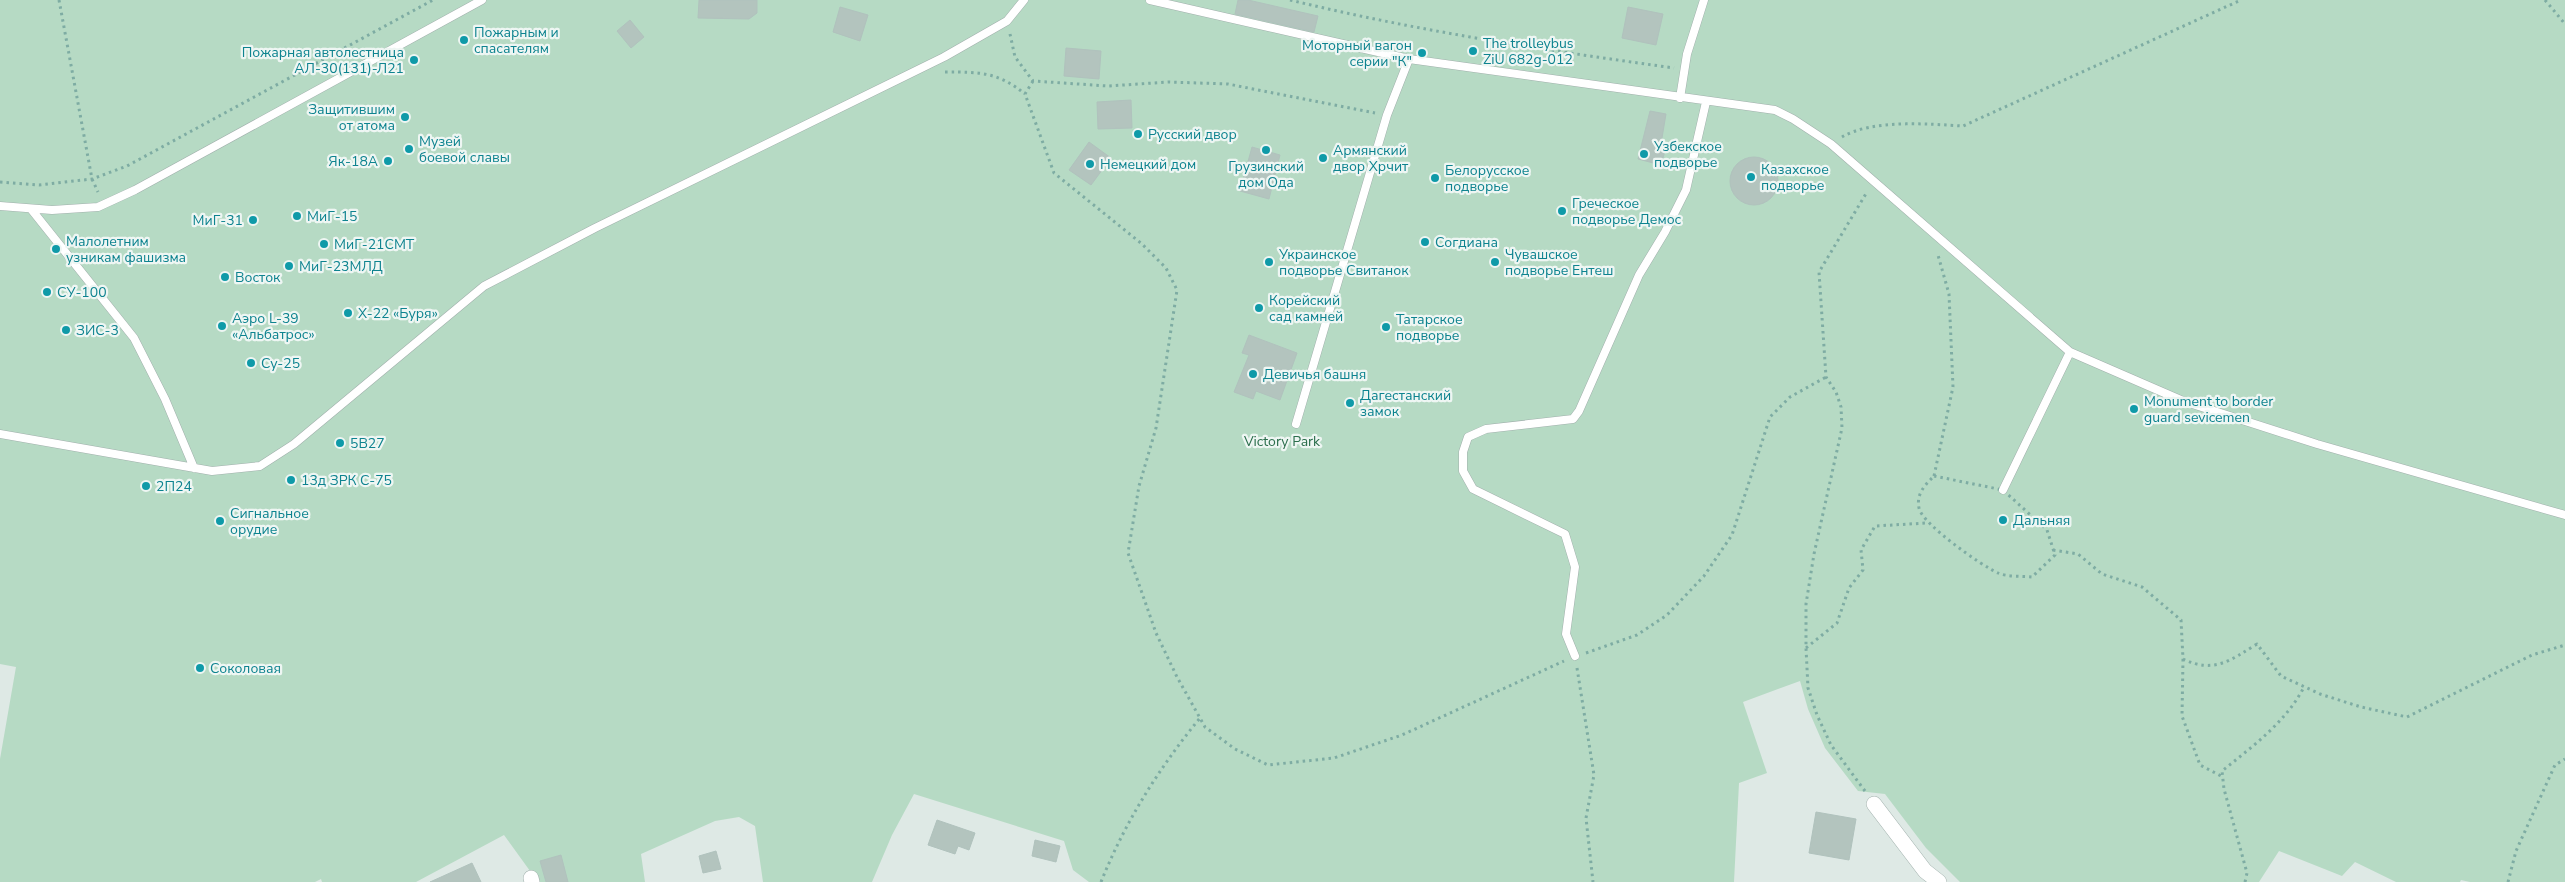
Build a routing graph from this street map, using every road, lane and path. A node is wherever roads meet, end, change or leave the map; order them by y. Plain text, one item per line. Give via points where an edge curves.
1 (59, 0) edge
2 (433, 0) edge
3 (482, 0) edge
4 (1024, 0) edge
5 (1150, 0) edge
6 (1290, 0) edge
7 (1704, 0) edge
8 (2241, 0) edge
9 (2545, 0) edge
10 (1007, 21) junction
11 (2565, 24) edge
12 (1409, 59) junction
13 (1684, 69) junction
14 (937, 72) dead end
15 (1033, 81) junction
16 (1025, 94) junction
17 (1680, 98) junction
18 (1706, 102) junction
19 (1387, 115) junction
20 (1831, 144) junction
21 (92, 179) junction
22 (1873, 181) junction
23 (0, 182) edge
24 (104, 204) junction
25 (0, 206) edge
26 (31, 208) junction
27 (1932, 232) junction
28 (2070, 352) junction
29 (1826, 377) junction
30 (1296, 424) dead end
31 (0, 434) edge
32 (194, 468) junction
33 (1934, 476) junction
34 (2003, 490) junction
35 (2565, 515) edge
36 (1927, 523) junction
37 (2053, 550) junction
38 (2565, 645) edge
39 (1806, 648) junction
40 (1575, 656) junction
41 (2183, 659) junction
42 (2304, 687) junction
43 (1200, 718) junction
44 (2565, 759) edge
45 (2223, 777) junction
46 (1874, 804) joint
47 (1101, 882) edge
48 (1593, 882) edge
49 (1939, 882) edge
50 (2245, 882) edge
51 (2508, 882) edge

1 - 21 path
2 - 21 path via 127,166
3 - 24 lane
4 - 10 lane
5 - 12 lane
6 - 13 path via 1359,17 1444,32
7 - 13 lane
8 - 20 path via 1963,126 1913,123 1853,131
9 - 11 path
10 - 15 path via 1015,57
10 - 32 lane via 944,57 484,286 294,444 260,466 212,471
12 - 17 lane
12 - 19 lane
13 - 17 lane
14 - 16 path via 991,74 1009,81
15 - 16 path
15 - 19 path via 1108,86 1169,82 1228,84
16 - 43 path via 1054,173 1142,244 1166,268 1177,290 1156,428 1139,486 1128,553 1156,633
17 - 18 lane
18 - 20 lane via 1775,110
18 - 40 lane via 1686,190 1639,275 1579,411 1573,419 1486,430 1468,437 1463,452 1463,471 1473,489 1565,534 1576,567 1566,634
19 - 30 lane
20 - 22 lane
21 - 23 path via 39,185
21 - 24 path
22 - 27 lane
22 - 29 path via 1819,272
24 - 26 lane via 52,210
25 - 26 lane
26 - 32 lane via 134,338 165,399
27 - 28 lane
27 - 33 path via 1949,294 1953,387
28 - 34 lane
28 - 35 lane via 2183,401 2317,444
29 - 39 path via 1841,407 1842,428 1814,554 1806,604
29 - 40 path via 1790,397 1770,417 1732,535 1704,576 1667,615 1637,635
31 - 32 lane
33 - 34 path
33 - 36 path via 1920,490 1919,509
34 - 37 path via 2047,530
36 - 37 path via 1999,573 2032,577 2055,555
36 - 39 path via 1875,526 1861,550 1863,570 1849,588 1837,623
37 - 41 path via 2078,554 2102,574 2148,592 2181,620
38 - 42 path via 2532,655 2407,717 2361,707
39 - 46 path via 1808,688 1817,715 1831,745
40 - 43 path via 1402,735 1334,758 1268,765 1235,749 1205,727
40 - 48 path via 1594,775 1586,818
41 - 42 path via 2197,666 2226,664 2257,644 2281,676
41 - 45 path via 2182,716 2200,765
42 - 45 path via 2294,707 2222,771
43 - 47 path via 1135,809
44 - 51 path via 2555,765 2516,851
45 - 50 path via 2247,873
46 - 49 street via 1926,871

